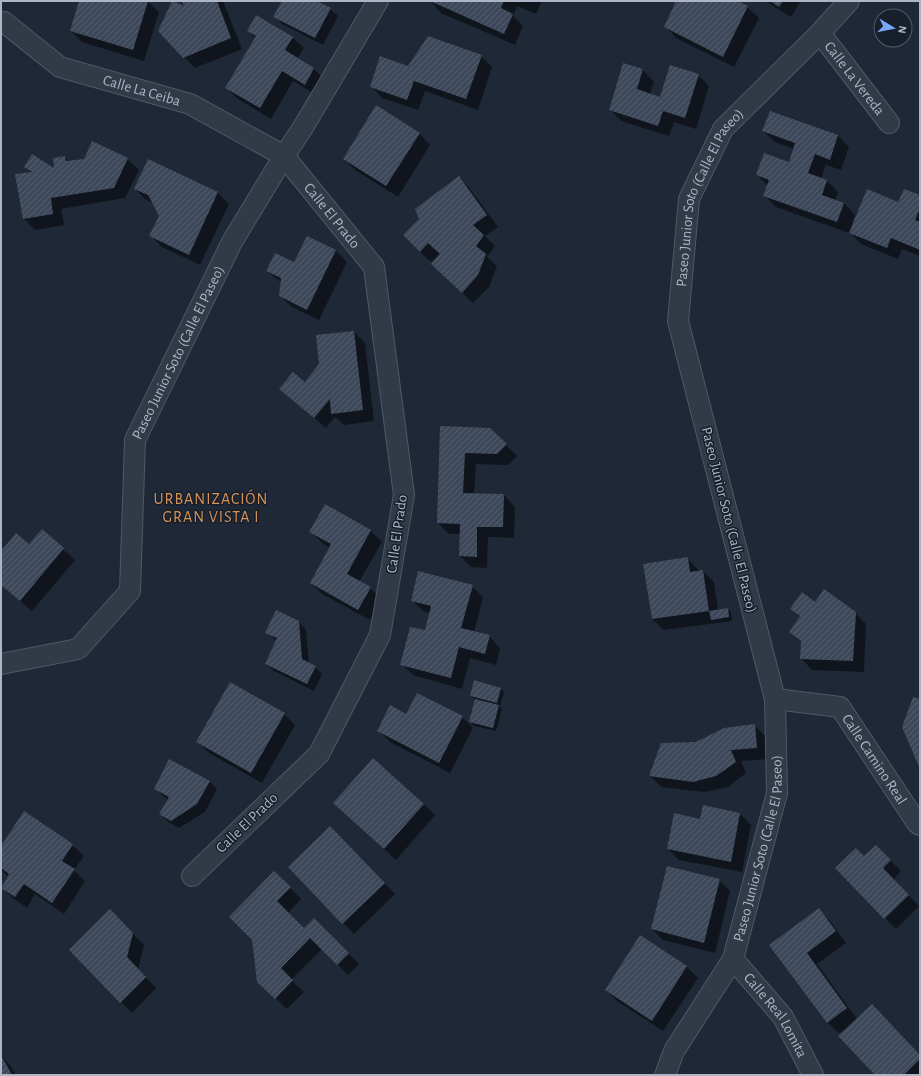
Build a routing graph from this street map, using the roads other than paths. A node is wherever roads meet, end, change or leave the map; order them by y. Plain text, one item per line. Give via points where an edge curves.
1 (378, 1) edge
2 (849, 1) edge
3 (4, 22) dead end
4 (820, 33) junction
5 (889, 122) dead end
6 (284, 156) junction
7 (1, 664) edge
8 (775, 699) junction
9 (920, 825) edge
10 (192, 876) dead end
11 (733, 959) junction
12 (665, 1075) edge
13 (813, 1075) edge

1 - 6 street, Paseo Junior Soto (Calle El Paseo)
2 - 4 street, Paseo Junior Soto (Calle El Paseo)
3 - 6 street, Calle La Ceiba via 60,67 190,104
4 - 5 street, Calle La Vereda
4 - 8 street, Paseo Junior Soto (Calle El Paseo) via 723,130 689,199 678,321
6 - 7 street, Paseo Junior Soto (Calle El Paseo) via 232,242 135,440 130,591 78,649
6 - 10 street, Calle El Prado via 374,267 404,495 380,635 319,754
8 - 9 street, Calle Camino Real via 840,706
8 - 11 street, Paseo Junior Soto (Calle El Paseo) via 777,794
11 - 12 street, Paseo Junior Soto (Calle El Paseo) via 674,1051
11 - 13 street, Calle Real Lomita via 784,1017

